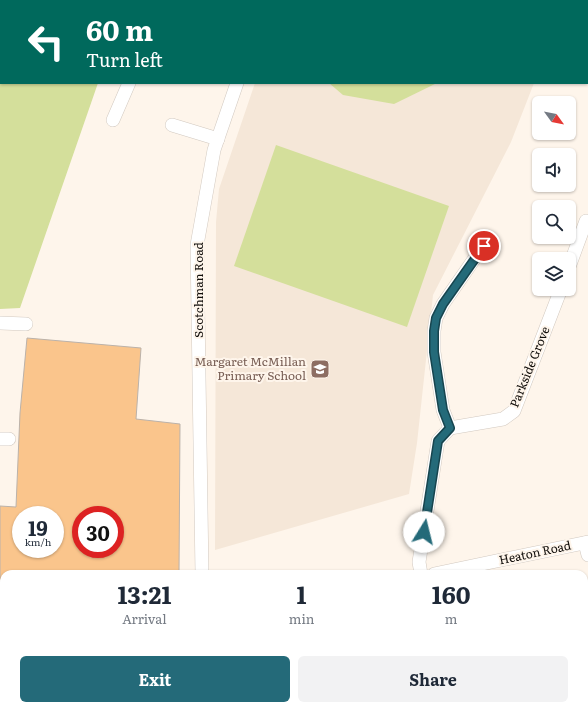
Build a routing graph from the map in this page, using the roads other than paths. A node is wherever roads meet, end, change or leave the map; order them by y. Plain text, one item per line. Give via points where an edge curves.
1 (129, 84) edge
2 (236, 84) edge
3 (113, 120) dead end
4 (172, 125) dead end
5 (218, 139) junction
6 (586, 221) dead end
7 (491, 242) dead end
8 (575, 252) edge
9 (558, 296) edge
10 (0, 323) edge
11 (26, 324) dead end
12 (450, 428) junction
13 (587, 546) edge
14 (202, 570) edge
15 (420, 570) edge
16 (456, 570) edge

1 - 3 street
2 - 5 street, Scotchman Road
4 - 5 street
5 - 14 street, Scotchman Road via 197,245
6 - 8 street
7 - 12 street via 477,255 436,318 434,352 443,410
9 - 12 street, Parkside Grove via 514,411 503,419
10 - 11 street
12 - 15 street via 438,441 419,562
13 - 16 street, Heaton Road

